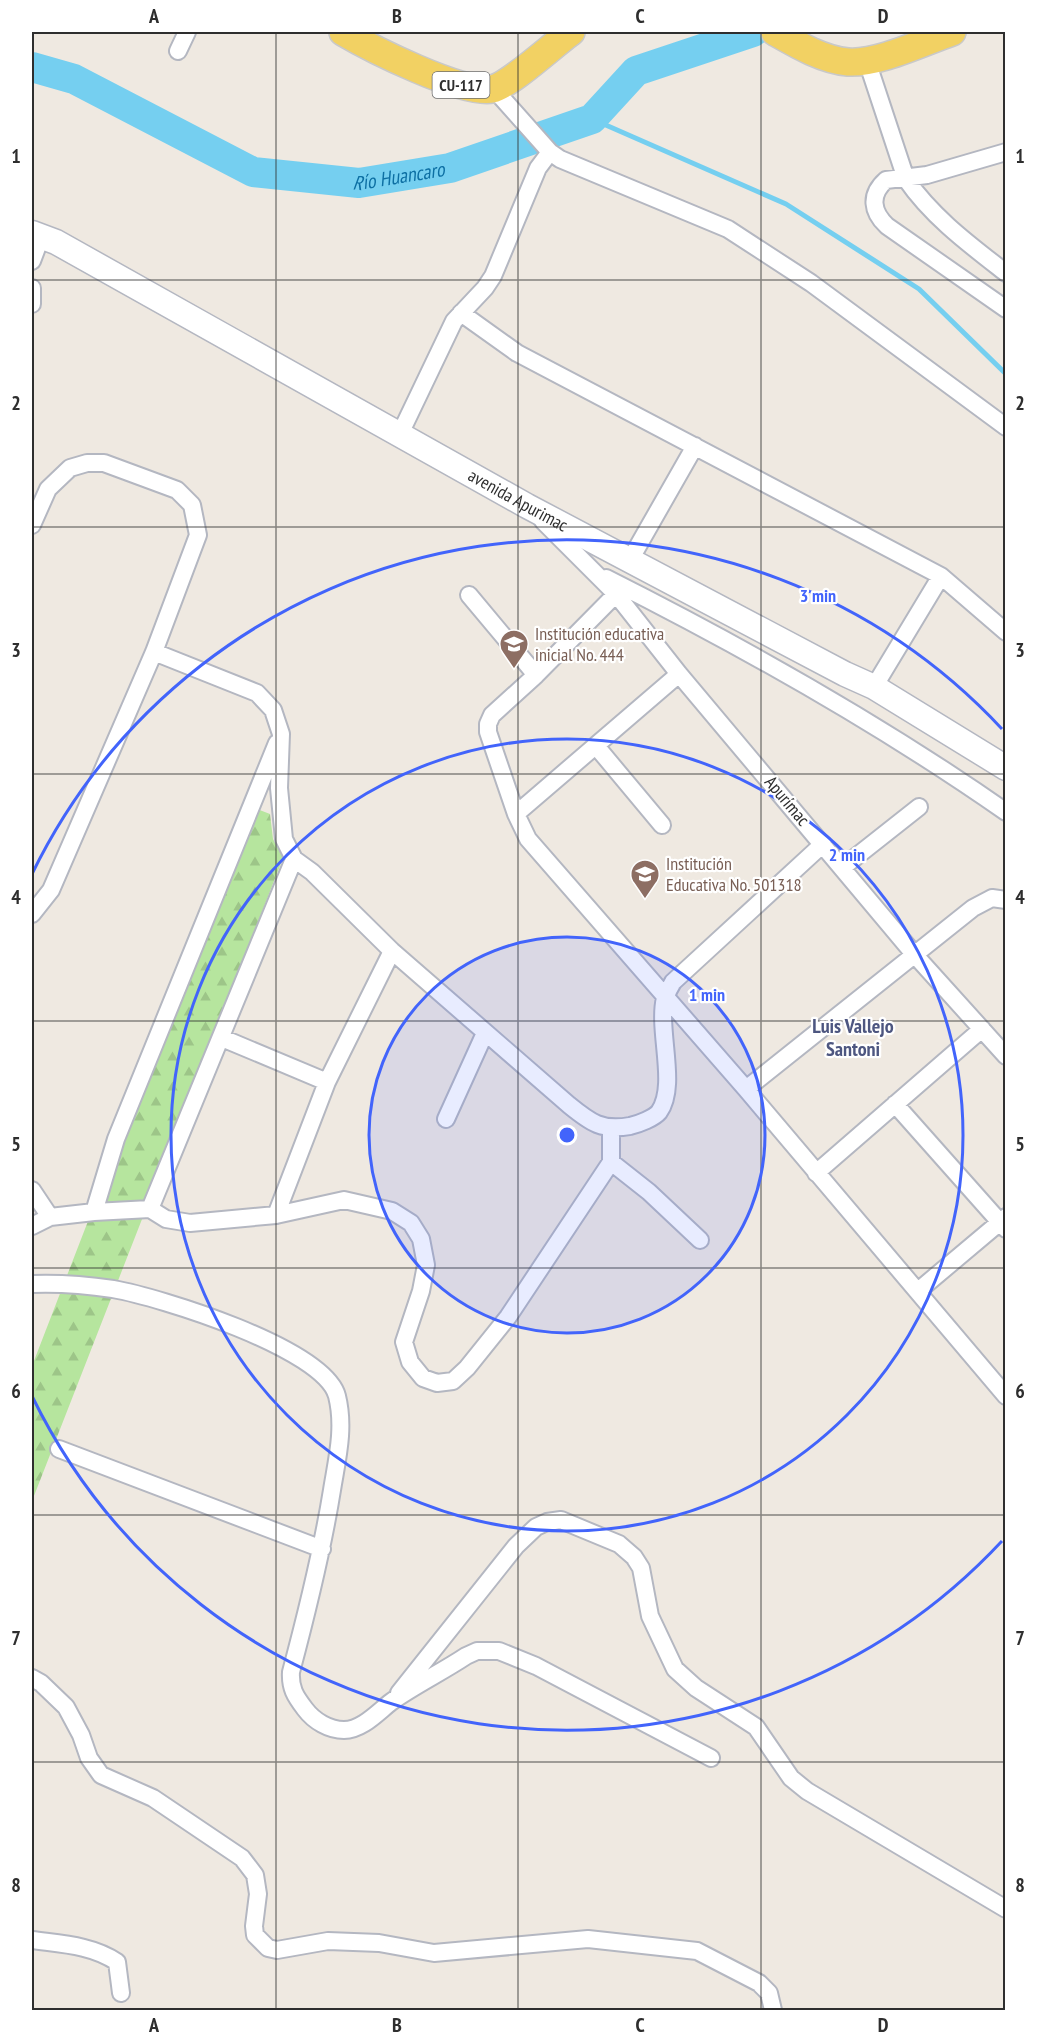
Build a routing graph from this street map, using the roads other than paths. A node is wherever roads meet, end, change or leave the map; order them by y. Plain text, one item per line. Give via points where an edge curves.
1 (187, 32) edge
2 (343, 32) edge
3 (571, 32) edge
4 (952, 32) edge
5 (782, 36) edge
6 (178, 51) dead end
7 (867, 61) junction
8 (500, 96) junction
9 (547, 148) junction
10 (1005, 152) edge
11 (906, 179) junction
12 (36, 235) edge
13 (32, 261) edge
14 (1005, 273) edge
15 (32, 288) edge
16 (32, 304) edge
17 (1005, 309) edge
18 (461, 313) junction
19 (1005, 427) edge
20 (400, 434) junction
21 (695, 446) junction
22 (528, 506) junction
23 (32, 525) edge
24 (630, 560) junction
25 (594, 572) junction
26 (941, 576) junction
27 (616, 594) junction
28 (469, 595) dead end
29 (1005, 632) edge
30 (154, 652) junction
31 (679, 674) junction
32 (536, 675) junction
33 (874, 687) junction
34 (280, 734) junction
35 (596, 746) junction
36 (1005, 768) edge
37 (919, 807) dead end
38 (1005, 812) edge
39 (516, 814) junction
40 (662, 825) dead end
41 (823, 844) junction
42 (294, 859) junction
43 (843, 867) junction
44 (1005, 900) edge
45 (32, 914) edge
46 (393, 951) junction
47 (914, 954) junction
48 (665, 998) junction
49 (982, 1029) junction
50 (485, 1033) junction
51 (222, 1038) junction
52 (1005, 1056) edge
53 (327, 1082) junction
54 (746, 1089) junction
55 (895, 1104) junction
56 (446, 1119) dead end
57 (611, 1130) junction
58 (611, 1162) junction
59 (816, 1173) junction
60 (32, 1190) edge
61 (150, 1209) junction
62 (94, 1212) junction
63 (276, 1215) junction
64 (50, 1217) junction
65 (1003, 1223) edge
66 (32, 1226) edge
67 (700, 1240) dead end
68 (32, 1284) edge
69 (918, 1291) junction
70 (1005, 1396) edge
71 (59, 1449) dead end
72 (322, 1549) junction
73 (32, 1678) edge
74 (392, 1701) junction
75 (711, 1758) dead end
76 (1005, 1909) edge
77 (32, 1940) edge
78 (121, 1993) dead end
79 (773, 2010) edge

1 - 6 street
2 - 8 main road, CU-117 via 450,82
3 - 8 main road, CU-117
4 - 7 main road
5 - 7 main road via 829,58
7 - 11 street
8 - 9 street
9 - 18 street via 493,276
9 - 19 street via 560,159 728,229 811,283
10 - 11 street
11 - 14 street via 917,196 960,237
11 - 17 street via 886,180 880,185 874,193 877,217
12 - 13 street
12 - 20 street, avenida Apurimac via 56,242
15 - 16 street
18 - 20 street
18 - 21 street via 517,352
20 - 22 street, avenida Apurimac
21 - 24 street
21 - 26 street
22 - 24 street, avenida Apurimac
22 - 25 street, Apurímac
23 - 30 street via 48,489 70,468 87,463 104,463 177,490 192,505 198,534
24 - 33 street, avenida Apurimac
25 - 27 street, Apurímac
25 - 38 street, Apurímac via 740,649 946,770
26 - 29 street
26 - 33 street
27 - 31 street, Apurímac
27 - 32 street
28 - 32 street
30 - 34 street via 257,693 273,710
30 - 45 street via 51,890
31 - 35 street
31 - 41 street, Apurímac
32 - 39 street via 492,715 488,724
33 - 36 street, avenida Apurimac
34 - 42 street via 279,788 284,839
34 - 62 street via 116,1139
35 - 39 street
35 - 40 street
37 - 43 street
39 - 48 street via 528,839
41 - 43 street, Apurímac
41 - 48 street via 673,982
42 - 46 street
42 - 51 street
43 - 47 street, Apurímac
44 - 47 street via 993,898 973,908
46 - 50 street
46 - 53 street
47 - 49 street, Apurímac
47 - 54 street
48 - 54 street
48 - 57 street via 667,1092 663,1102 658,1113 637,1124
49 - 52 street, Apurímac
49 - 55 street
50 - 56 street
50 - 57 street via 588,1120
51 - 53 street
51 - 61 street
53 - 63 street
54 - 59 street
55 - 59 street
55 - 65 street
57 - 58 street
58 - 63 street via 508,1317 453,1381 437,1383 423,1378 410,1362 404,1342 426,1265 421,1239 411,1223 392,1211 344,1200
58 - 67 street
59 - 69 street
60 - 64 street
61 - 62 street
61 - 63 street via 166,1219 190,1223
62 - 64 street
64 - 66 street
65 - 69 street
68 - 72 street via 114,1290 176,1304 267,1341 314,1367 337,1393 342,1428
69 - 70 street
71 - 72 street
72 - 74 street via 291,1672 290,1685 295,1697 309,1715 326,1726 346,1730 366,1722
73 - 79 street via 66,1707 101,1775 153,1798 242,1858 255,1875 255,1935 268,1948 277,1950 328,1941 379,1943 434,1953 588,1939 697,1951 759,1983 769,1993
74 - 75 street via 466,1656 477,1651 499,1651 536,1666
74 - 76 street via 516,1546 536,1527 561,1520 619,1544 634,1557 641,1568 650,1616 675,1669 696,1688 756,1727 791,1778
77 - 78 street via 107,1955 117,1962

